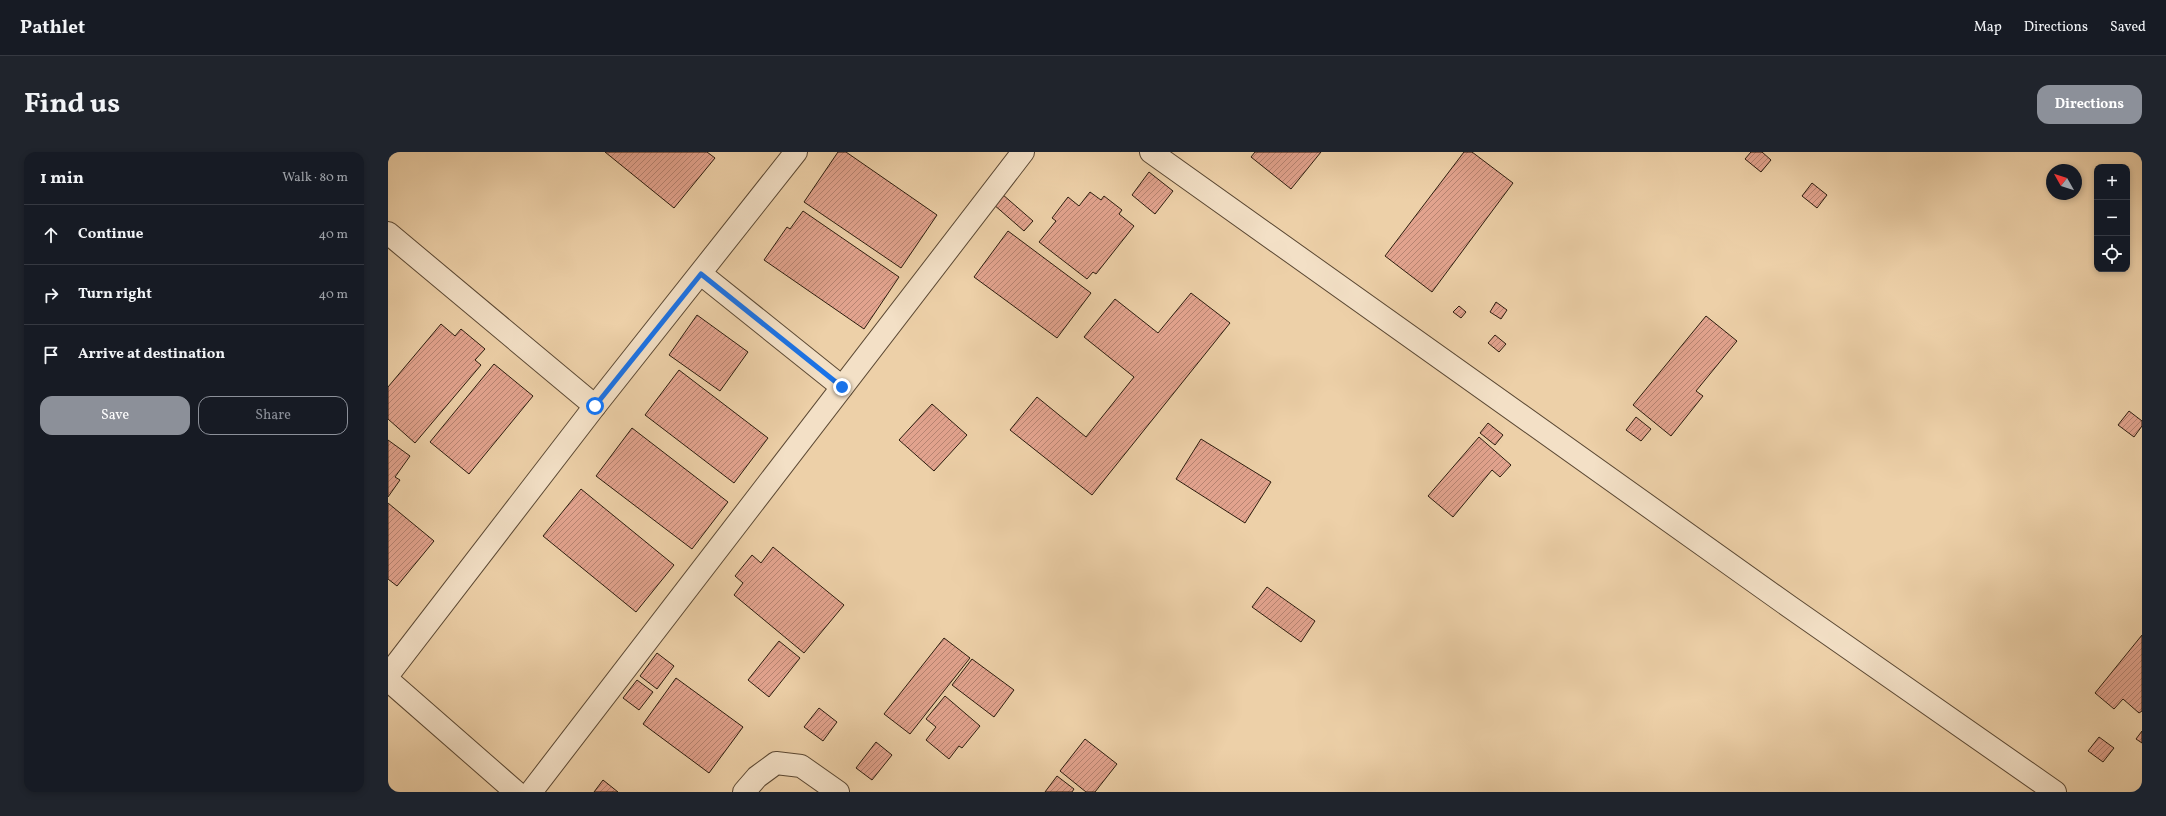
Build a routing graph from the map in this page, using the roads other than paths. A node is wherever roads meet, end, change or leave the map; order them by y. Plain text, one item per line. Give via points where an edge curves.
1 (796, 152) edge
2 (1023, 152) edge
3 (1150, 152) edge
4 (388, 233) edge
5 (701, 274) junction
6 (842, 387) junction
7 (595, 406) junction
8 (388, 675) edge
9 (388, 680) edge
10 (516, 792) edge
11 (531, 792) edge
12 (744, 792) edge
13 (838, 792) edge
14 (2055, 792) edge

1 - 5 street
2 - 6 street
3 - 14 street via 1777,598
4 - 7 street
5 - 6 street
5 - 7 street
6 - 11 street
7 - 8 street
9 - 10 street
12 - 13 street via 757,777 776,763 801,766

